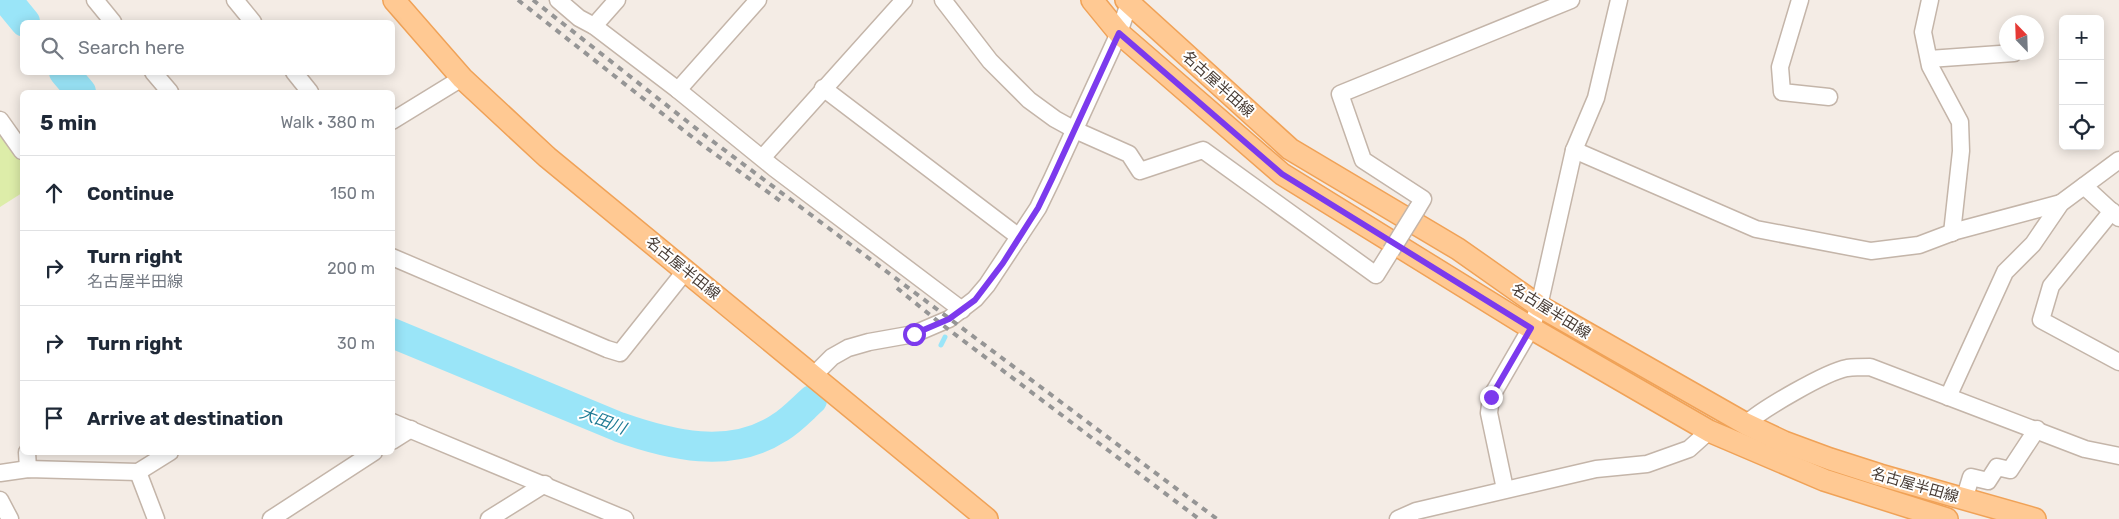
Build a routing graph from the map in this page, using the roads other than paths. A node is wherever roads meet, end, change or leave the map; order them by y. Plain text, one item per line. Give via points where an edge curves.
1 (95, 0) edge
2 (235, 0) edge
3 (394, 0) edge
4 (558, 0) edge
5 (617, 0) edge
6 (758, 0) edge
7 (904, 0) edge
8 (944, 0) edge
9 (1092, 0) edge
10 (1571, 0) edge
11 (1619, 0) edge
12 (1800, 0) edge
13 (1930, 0) edge
14 (1129, 1) edge
15 (111, 20) edge
16 (251, 20) edge
17 (594, 26) junction
18 (1119, 33) junction
19 (1999, 53) edge
20 (1929, 59) junction
21 (156, 75) edge
22 (296, 75) edge
23 (462, 78) junction
24 (823, 88) junction
25 (168, 90) edge
26 (308, 90) edge
27 (678, 90) junction
28 (1829, 96) dead end
29 (395, 119) edge
30 (0, 120) edge
31 (1075, 130) junction
32 (20, 148) edge
33 (1574, 150) junction
34 (763, 157) junction
35 (2119, 160) edge
36 (2084, 186) junction
37 (2061, 203) junction
38 (2116, 215) edge
39 (1952, 233) junction
40 (1019, 237) junction
41 (395, 258) edge
42 (686, 270) junction
43 (1538, 306) junction
44 (962, 310) junction
45 (1531, 328) junction
46 (2119, 362) edge
47 (814, 375) junction
48 (1948, 397) junction
49 (395, 423) edge
50 (1746, 424) junction
51 (410, 429) junction
52 (2037, 429) junction
53 (1709, 431) junction
54 (395, 439) edge
55 (165, 455) edge
56 (369, 455) edge
57 (2119, 456) edge
58 (28, 461) edge
59 (138, 472) junction
60 (0, 473) edge
61 (544, 484) junction
62 (1505, 489) junction
63 (0, 500) edge
64 (1964, 500) junction
65 (1919, 515) edge
66 (10, 519) edge
67 (156, 519) edge
68 (271, 519) edge
69 (489, 519) edge
70 (626, 519) edge
71 (987, 519) edge
72 (1398, 519) edge
73 (1947, 519) edge
74 (2035, 519) edge

1 - 15 street
2 - 16 street
3 - 23 main road, 名古屋半田線
4 - 17 street
5 - 17 street
6 - 27 street
7 - 24 street
8 - 31 street via 990,61 1011,83 1044,111
9 - 18 main road, 名古屋半田線
10 - 31 street, bridge via 1340,94 1363,160 1423,199 1376,275 1203,150 1140,171 1129,154
11 - 33 street via 1596,98
12 - 28 street via 1780,67 1782,92
13 - 20 street via 1923,32
14 - 18 street
14 - 43 main road, 名古屋半田線 via 1290,149 1458,249
17 - 27 street
18 - 31 street
18 - 45 main road, 名古屋半田線 via 1282,174
19 - 20 street
20 - 39 street via 1960,122 1961,151
21 - 25 street
22 - 26 street
23 - 29 street
23 - 42 main road, 名古屋半田線 via 547,156
24 - 34 street
24 - 40 street
27 - 34 street
30 - 32 street
31 - 40 street via 1038,208
33 - 39 street via 1756,229 1871,251 1919,244
33 - 43 street
34 - 44 street
35 - 36 street
36 - 37 street
36 - 38 street
37 - 39 street
37 - 48 street via 2033,244 2006,272
38 - 46 street via 2051,286 2041,320
40 - 44 street via 987,285
41 - 42 street via 620,353
42 - 47 main road, 名古屋半田線
43 - 45 street
43 - 50 main road, 名古屋半田線
44 - 47 street via 914,334 848,348 832,357
45 - 53 main road, 名古屋半田線
45 - 62 street via 1491,397 1489,413
47 - 71 main road, 名古屋半田線
48 - 50 street via 1870,367 1846,368 1758,413
48 - 52 street
49 - 51 street
50 - 64 main road, 名古屋半田線 via 1830,460
51 - 54 street
51 - 61 street
52 - 57 street via 2085,448
52 - 64 street via 2010,470 1997,467 1988,482 1971,477
53 - 62 street via 1689,449 1647,464 1596,469
53 - 65 main road, 名古屋半田線 via 1824,480
55 - 59 street
56 - 68 street
58 - 59 street
58 - 60 street
59 - 67 street
61 - 69 street
61 - 70 street
62 - 72 street via 1416,511
63 - 66 street
64 - 74 main road, 名古屋半田線
65 - 73 main road, 名古屋半田線

